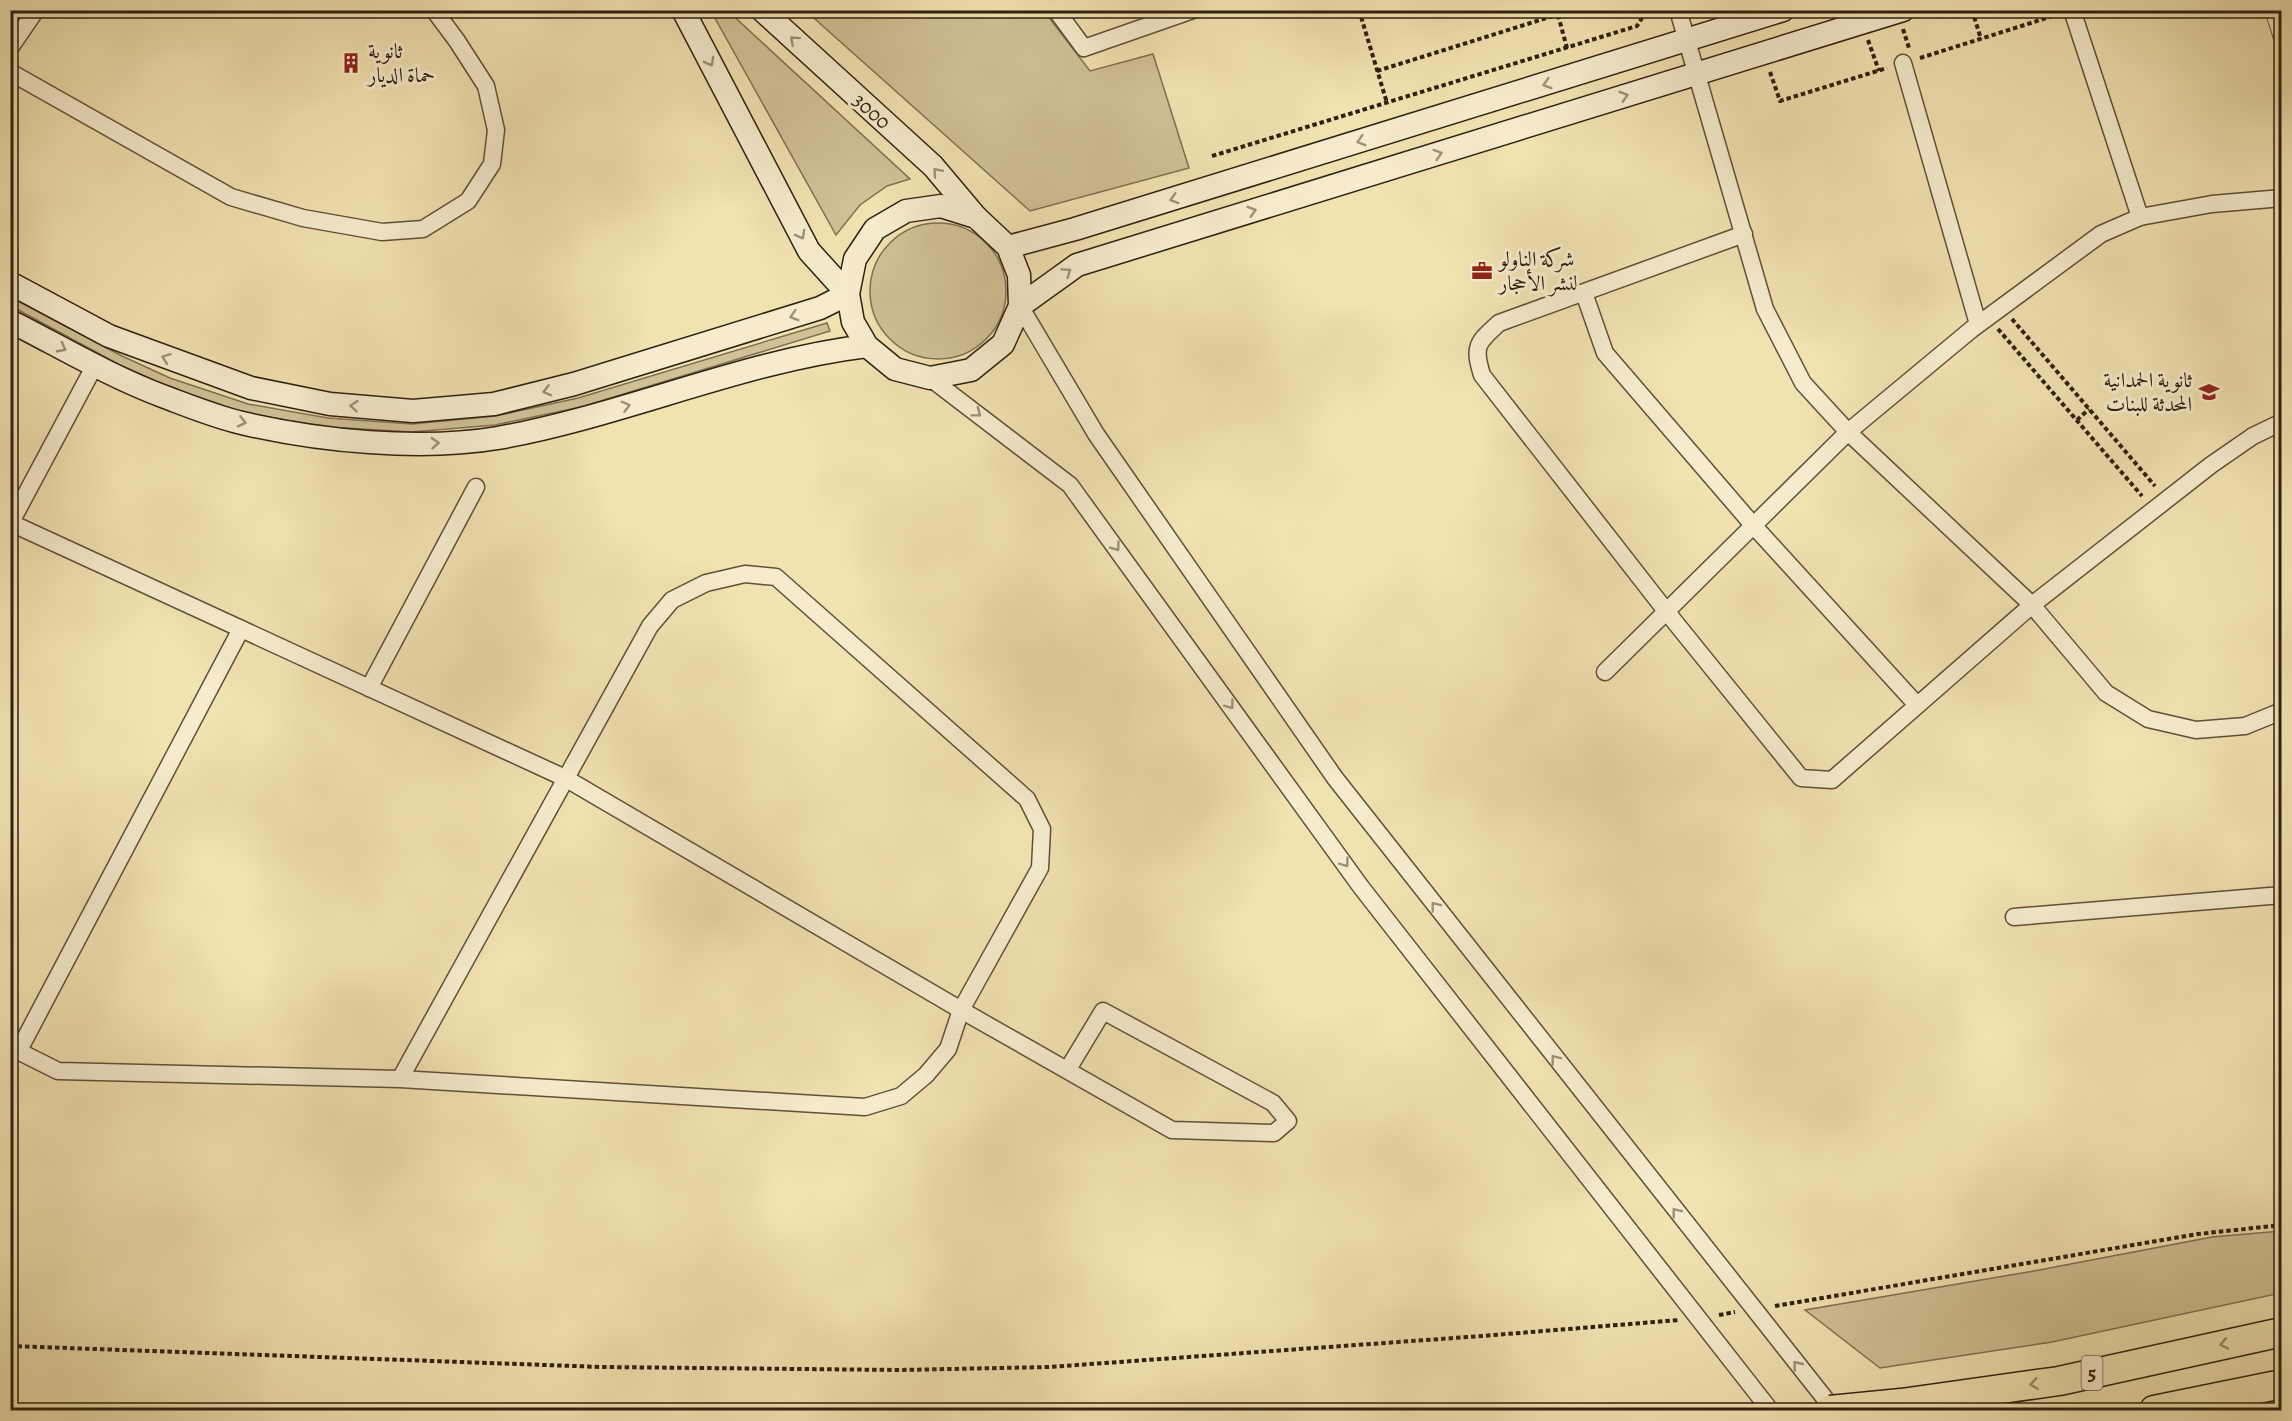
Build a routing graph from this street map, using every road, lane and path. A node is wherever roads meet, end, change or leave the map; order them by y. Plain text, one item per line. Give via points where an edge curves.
1 (36, 10) edge
2 (434, 10) edge
3 (683, 10) edge
4 (762, 10) edge
5 (1056, 10) edge
6 (1193, 10) edge
7 (1359, 10) edge
8 (1572, 10) edge
9 (1647, 10) edge
10 (1678, 10) edge
11 (1783, 10) edge
12 (1972, 10) edge
13 (2049, 10) edge
14 (2269, 10) edge
15 (2066, 12) edge
16 (1558, 15) junction
17 (1902, 16) edge
18 (2051, 16) junction
19 (1866, 33) dead end
20 (1981, 39) junction
21 (1688, 40) junction
22 (10, 48) edge
23 (1567, 48) junction
24 (2282, 51) edge
25 (1908, 62) junction
26 (1377, 71) junction
27 (1879, 71) junction
28 (10, 72) edge
29 (1698, 74) junction
30 (1780, 101) dead end
31 (1387, 103) junction
32 (1212, 156) dead end
33 (2282, 198) edge
34 (2139, 216) junction
35 (975, 217) junction
36 (1744, 234) junction
37 (1008, 247) junction
38 (10, 283) edge
39 (1584, 293) junction
40 (848, 294) junction
41 (1020, 306) junction
42 (1989, 316) junction
43 (10, 321) edge
44 (867, 346) junction
45 (95, 365) junction
46 (930, 378) junction
47 (2089, 409) junction
48 (2077, 420) junction
49 (2282, 422) edge
50 (1848, 432) junction
51 (476, 487) dead end
52 (2160, 505) junction
53 (11, 524) edge
54 (1753, 525) junction
55 (2032, 605) junction
56 (1666, 611) junction
57 (241, 628) junction
58 (1605, 672) dead end
59 (369, 688) junction
60 (1917, 705) junction
61 (2282, 711) edge
62 (565, 778) junction
63 (2282, 895) edge
64 (2014, 917) dead end
65 (961, 1010) junction
66 (14, 1050) edge
67 (1068, 1069) junction
68 (400, 1079) junction
69 (2282, 1225) edge
70 (1752, 1310) junction
71 (1698, 1318) junction
72 (2282, 1332) edge
73 (10, 1346) edge
74 (2282, 1384) edge
75 (1770, 1410) edge
76 (1832, 1410) edge
77 (2154, 1410) edge

1 - 22 street
2 - 28 street via 486,86 496,130 492,164 468,201 423,229 382,232 303,219 231,197
3 -> 40 street via 809,252
35 -> 4 street, 3000 via 933,166
5 - 6 street via 1084,48
7 - 26 path
8 - 16 path
9 - 23 path via 1637,26
10 - 21 street
11 - 21 street
12 - 20 path
13 - 18 path
14 - 24 lane
15 - 18 path
15 - 34 street
16 - 23 path
16 - 26 path
17 - 25 path
17 - 29 street
18 - 20 path
19 - 27 path
20 - 25 path
21 - 29 street
21 -> 37 street
23 - 31 path
25 - 27 path
25 - 42 street
26 - 31 path
27 - 30 path
29 - 36 street
41 -> 29 street via 1077,265
31 - 32 path
33 - 34 street
34 - 42 street via 2101,234
35 - 37 street
35 - 40 street via 941,206 906,211 875,230 855,259
36 - 39 street
36 - 50 street via 1765,309 1803,383
37 - 41 street via 1019,275
40 -> 38 street via 820,308 574,384 494,404 413,411 330,404 251,388 109,336
39 - 54 street via 1605,353
39 - 56 street via 1499,323 1482,338 1476,354 1482,375
40 - 44 street via 853,322
41 - 46 street via 1003,344 971,370
70 -> 41 street via 1335,778 1096,434
42 - 47 path
42 - 48 path
42 - 50 street
43 -> 45 street
45 -> 44 street via 163,396 240,423 326,438 413,444 497,438 823,351
44 - 46 street via 895,369
45 - 53 street
46 -> 71 street via 1070,484 1362,887
47 - 48 path
47 - 52 path
48 - 52 path
49 - 52 street via 2236,448
50 - 54 street
50 - 55 street
51 - 59 street
52 - 55 street
53 - 57 street
54 - 56 street
54 - 60 street
55 - 60 street
55 - 61 street via 2106,693 2148,718 2196,730 2245,726
56 - 58 street
56 - 60 street via 1801,778 1832,780
57 - 59 street
57 - 66 street
59 - 62 street
62 - 65 street
62 - 65 street via 650,626 672,600 706,583 745,574 776,577 1027,799 1042,829 1040,868
62 - 68 street
63 - 64 street
65 - 67 street
65 - 68 street via 948,1049 926,1075 901,1096 866,1107
66 - 68 street via 57,1071
67 - 67 street via 1172,1130 1274,1133 1288,1121 1273,1103 1103,1011
69 - 70 path via 2198,1234
70 - 71 path
76 -> 70 street
71 - 73 path via 1049,1367 900,1370 602,1367
71 - 75 street
72 -> 76 highway, 5, bridge via 2059,1381
74 - 77 highway

